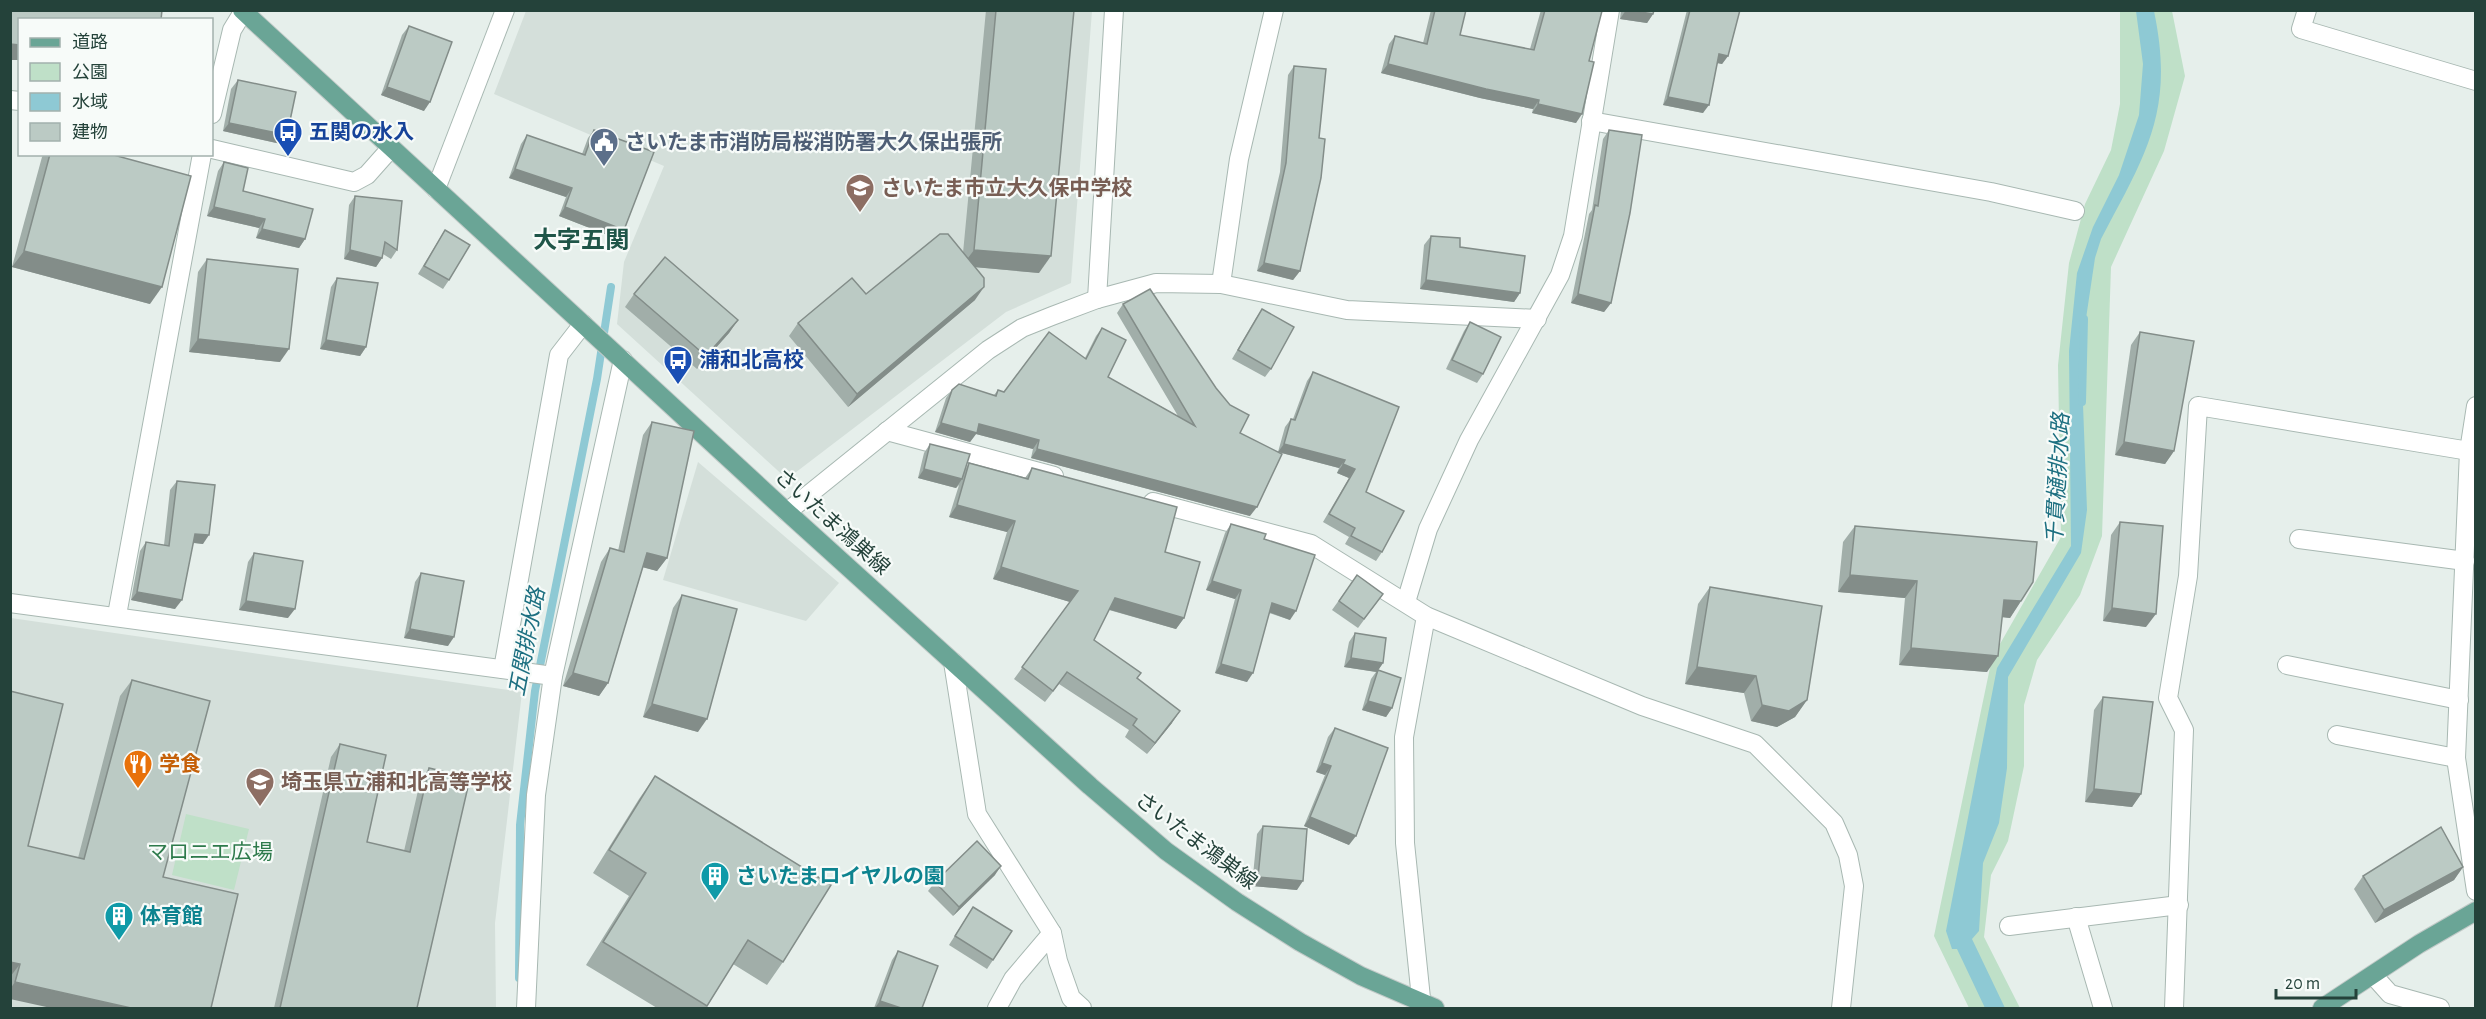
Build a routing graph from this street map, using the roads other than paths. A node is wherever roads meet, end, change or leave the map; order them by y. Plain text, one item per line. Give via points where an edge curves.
1 (505, 10) edge
2 (1114, 10) edge
3 (1274, 10) edge
4 (1610, 10) edge
5 (2307, 10) edge
6 (242, 11) edge
7 (2475, 81) edge
8 (213, 110) edge
9 (1591, 121) junction
10 (391, 148) junction
11 (213, 149) edge
12 (202, 156) edge
13 (436, 189) junction
14 (2075, 211) dead end
15 (1221, 284) junction
16 (1097, 299) junction
17 (1537, 319) junction
18 (583, 324) junction
19 (617, 355) junction
20 (2475, 406) edge
21 (887, 431) junction
22 (2469, 451) junction
23 (1068, 479) edge
24 (1136, 498) edge
25 (787, 512) junction
26 (2299, 539) dead end
27 (2465, 561) junction
28 (1406, 602) junction
29 (10, 603) edge
30 (2469, 611) edge
31 (117, 615) junction
32 (1426, 616) junction
33 (953, 662) junction
34 (2287, 665) dead end
35 (503, 669) junction
36 (553, 675) junction
37 (2459, 700) junction
38 (2337, 735) dead end
39 (2456, 758) junction
40 (2475, 891) edge
41 (2179, 905) junction
42 (2475, 911) edge
43 (2076, 917) junction
44 (2009, 926) dead end
45 (1052, 933) junction
46 (2373, 975) junction
47 (1426, 1007) edge
48 (529, 1008) edge
49 (997, 1008) edge
50 (1082, 1008) edge
51 (1841, 1008) edge
52 (2103, 1008) edge
53 (2174, 1008) edge
54 (2322, 1008) edge
55 (2440, 1008) edge

1 - 13 street
2 - 16 street
3 - 15 street via 1239,159
4 - 9 street
5 - 7 street via 2301,29
6 - 8 street via 232,30
6 - 10 main road, さいたま鴻巣線
9 - 14 street via 1991,192
9 - 17 street via 1573,236 1560,275
10 - 11 street via 367,175 354,182
10 - 13 main road, さいたま鴻巣線
12 - 31 street
13 - 18 main road, さいたま鴻巣線
15 - 16 street via 1156,283
15 - 17 street via 1347,310
16 - 21 street via 1022,328 988,350
17 - 28 street via 1468,440 1428,529
18 - 19 main road, さいたま鴻巣線
18 - 35 street via 559,355
19 - 25 main road, さいたま鴻巣線
19 - 36 street
20 - 22 street
21 - 23 street
21 - 25 street
22 - 27 street
22 - 41 street via 2198,406 2188,576 2168,698 2184,730
24 - 28 street via 1311,544
25 - 33 main road, さいたま鴻巣線
26 - 27 street
27 - 30 street
28 - 32 street
29 - 31 street
30 - 37 street
31 - 35 street
32 - 47 street via 1404,737 1405,843
32 - 51 street via 1642,706 1755,744 1834,823 1848,855 1854,886
33 - 45 street via 977,814
33 - 47 main road, さいたま鴻巣線 via 1166,851 1300,942
34 - 37 street
35 - 36 street
36 - 48 street via 536,795
37 - 39 street
38 - 39 street
39 - 40 street
41 - 43 street
41 - 53 street
42 - 46 main road
43 - 44 street
43 - 52 street
45 - 49 street via 1013,980
45 - 50 street via 1071,998
46 - 54 main road
46 - 55 street via 2390,994

